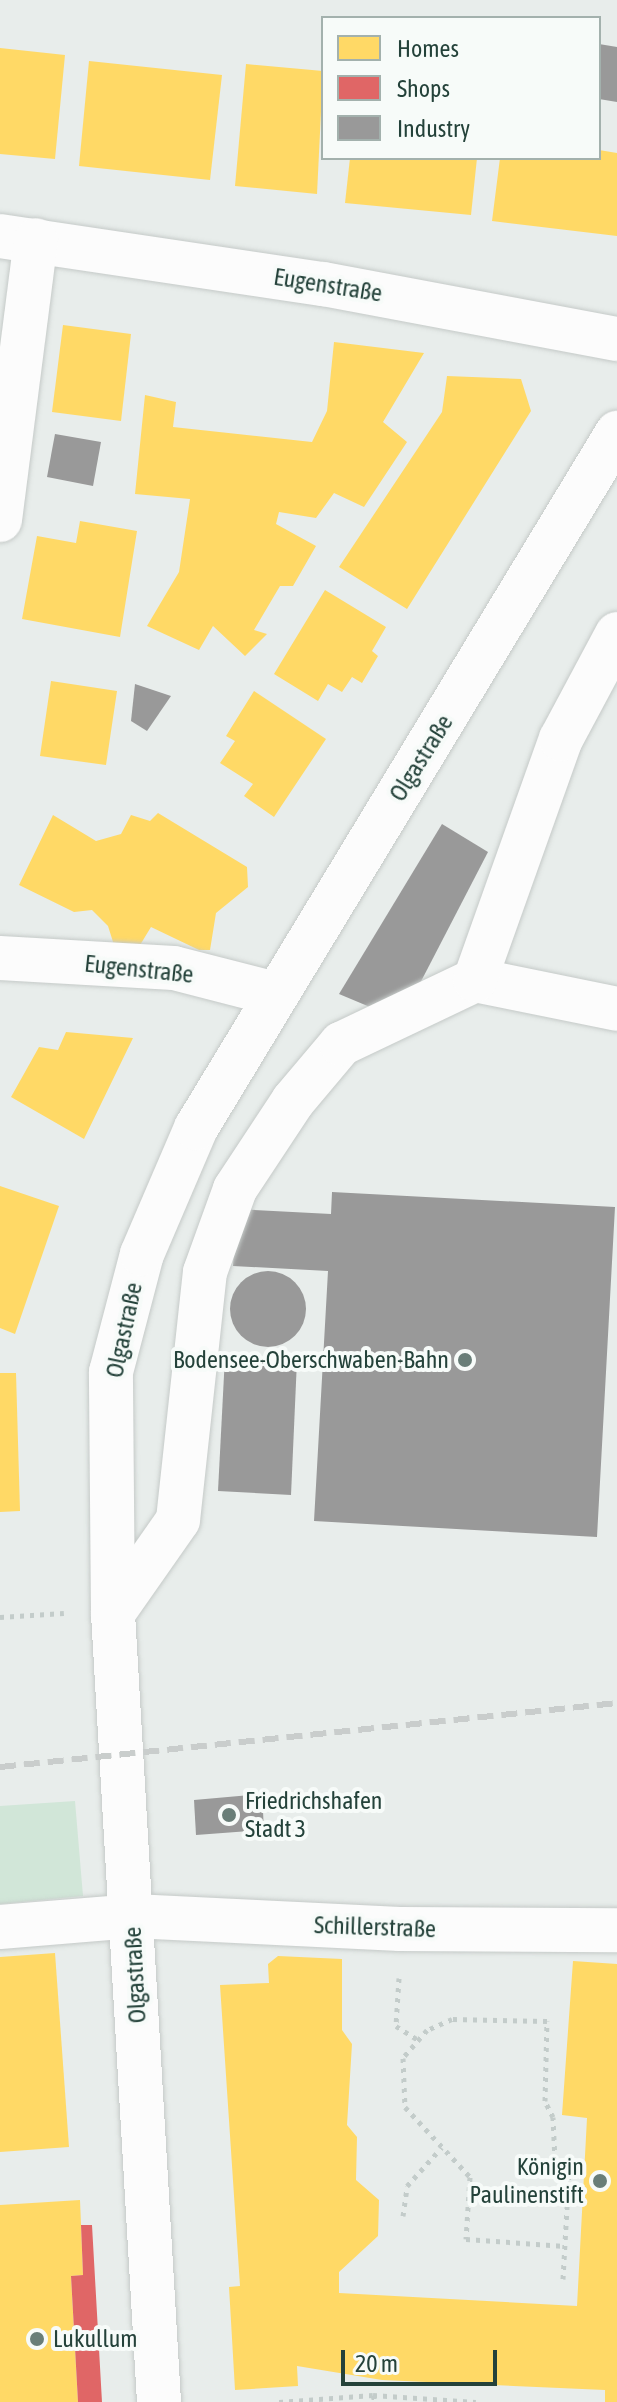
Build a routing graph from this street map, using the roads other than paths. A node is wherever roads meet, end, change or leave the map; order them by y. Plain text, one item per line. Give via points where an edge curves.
1 (18, 238) edge
2 (617, 339) edge
3 (617, 433) edge
4 (0, 520) edge
5 (617, 634) edge
6 (0, 958) edge
7 (475, 980) junction
8 (275, 994) junction
9 (617, 1009) edge
10 (93, 1613) junction
11 (133, 1916) junction
12 (0, 1927) edge
13 (617, 1930) edge
14 (159, 2402) edge

1 - 2 street, Eugenstraße via 337,286
1 - 4 street, Eugenstraße
3 - 8 street, Olgastraße
5 - 7 street via 561,739
6 - 8 street, Eugenstraße via 174,968
7 - 9 street
7 - 10 street via 341,1044 293,1101 235,1189 205,1272 178,1520
8 - 10 street, Olgastraße via 196,1128 142,1254 111,1372
10 - 11 street, Olgastraße
11 - 12 street, Schillerstraße
11 - 13 street, Schillerstraße via 400,1929
11 - 14 street, Olgastraße

